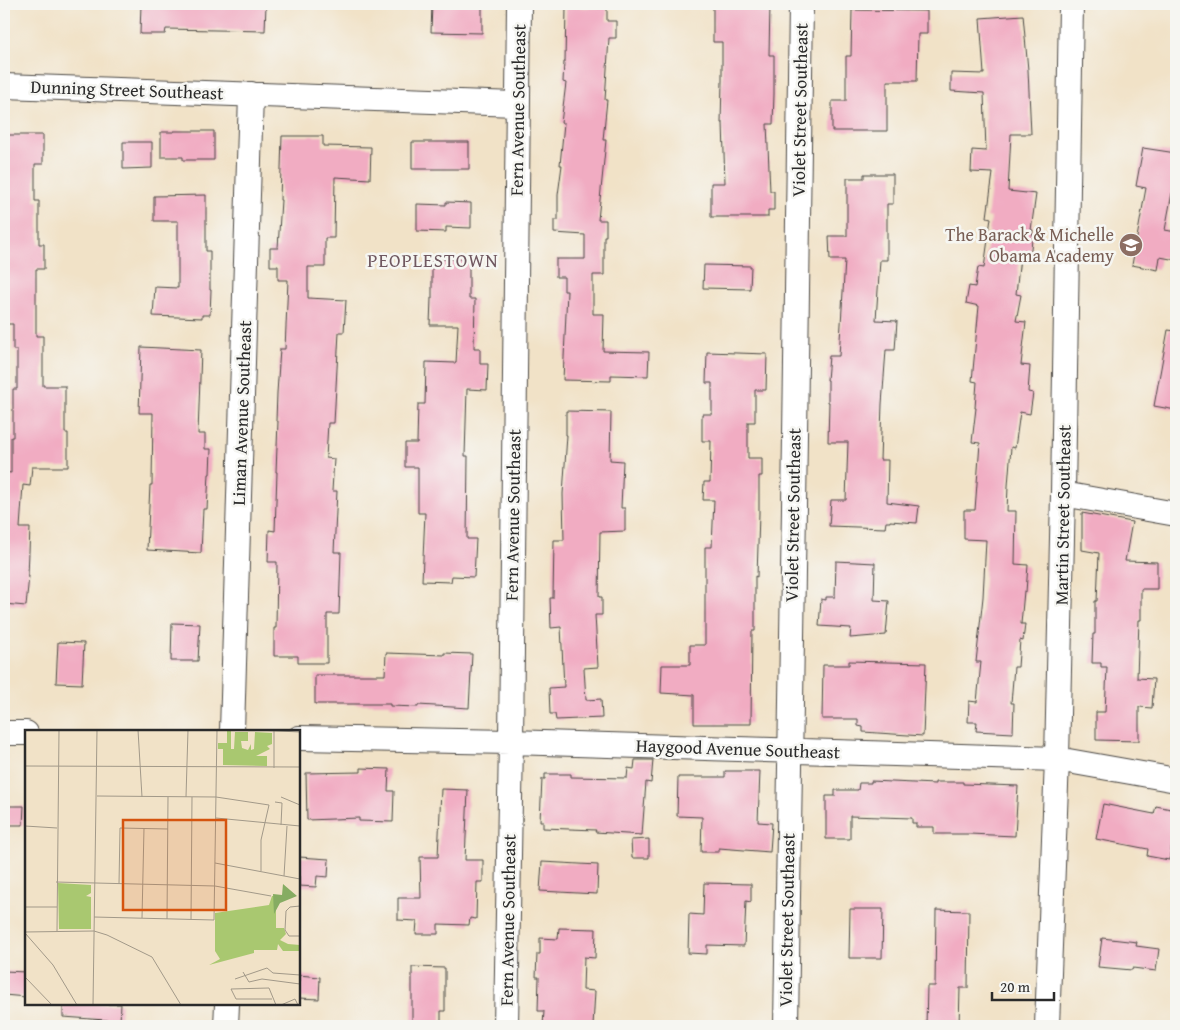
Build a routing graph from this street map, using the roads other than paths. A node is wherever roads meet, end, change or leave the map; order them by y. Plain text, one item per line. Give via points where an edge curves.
1 (519, 4) edge
2 (801, 4) edge
3 (1071, 4) edge
4 (4, 86) edge
5 (251, 94) junction
6 (517, 104) junction
7 (1063, 494) junction
8 (1176, 514) edge
9 (232, 730) edge
10 (4, 733) edge
11 (25, 733) edge
12 (300, 738) edge
13 (511, 742) junction
14 (789, 750) junction
15 (1057, 759) junction
16 (1176, 780) edge
17 (227, 1005) edge
18 (226, 1026) edge
19 (506, 1026) edge
20 (786, 1026) edge
21 (1047, 1026) edge

1 - 6 street, Fern Avenue Southeast
2 - 14 street, Violet Street Southeast
3 - 7 street, Martin Street Southeast
4 - 5 street, Dunning Street Southeast
5 - 6 street, Dunning Street Southeast
5 - 9 street, Liman Avenue Southeast
6 - 13 street, Fern Avenue Southeast
7 - 8 street
7 - 15 street, Martin Street Southeast
10 - 11 street
12 - 13 street, Haygood Avenue Southeast
13 - 14 street, Haygood Avenue Southeast
13 - 19 street, Fern Avenue Southeast
14 - 15 street, Haygood Avenue Southeast
14 - 20 street, Violet Street Southeast
15 - 16 street, Haygood Avenue Southeast
15 - 21 street, Martin Street Southeast
17 - 18 street

